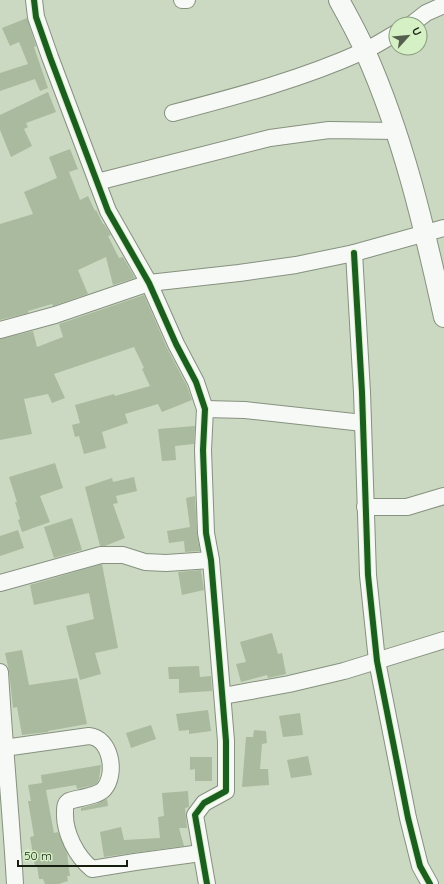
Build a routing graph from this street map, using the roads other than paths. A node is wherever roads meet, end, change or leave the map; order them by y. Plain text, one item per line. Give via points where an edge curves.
1 (34, 0) edge
2 (182, 0) edge
3 (187, 0) edge
4 (339, 0) edge
5 (444, 5) edge
6 (422, 16) edge
7 (388, 37) edge
8 (365, 50) junction
9 (173, 113) dead end
10 (396, 131) junction
11 (97, 182) junction
12 (435, 231) edge
13 (354, 253) junction
14 (149, 283) junction
15 (444, 317) edge
16 (0, 330) edge
17 (205, 408) junction
18 (363, 423) junction
19 (444, 496) edge
20 (365, 507) junction
21 (210, 560) junction
22 (0, 583) edge
23 (444, 640) edge
24 (377, 661) junction
25 (0, 672) edge
26 (223, 696) junction
27 (4, 748) junction
28 (4, 786) edge
29 (202, 853) junction
30 (94, 877) edge
31 (15, 884) edge
32 (207, 884) edge
33 (430, 884) edge

1 - 11 street via 36,17
2 - 3 street
4 - 8 street
5 - 6 street
7 - 8 street
8 - 9 street via 274,85
8 - 10 street
10 - 11 street via 329,130 270,138
10 - 12 street
11 - 14 street via 108,211
12 - 13 street
12 - 15 street
13 - 14 street via 296,265
13 - 18 street
14 - 16 street via 55,315
14 - 17 street via 196,382
17 - 18 street
17 - 21 street via 203,450 206,533
18 - 20 street
19 - 20 street via 407,507
20 - 24 street via 368,575
21 - 22 street via 166,563 145,562 123,555 101,555
21 - 26 street
23 - 24 street
24 - 26 street via 289,684
24 - 33 street via 408,818 420,866
25 - 27 street
26 - 29 street via 226,791 204,803 195,815
27 - 28 street
27 - 30 street via 89,736 100,739 110,760 111,773 107,784 104,790 98,793 66,803 64,820 74,847
28 - 31 street via 11,810
29 - 30 street via 135,862
29 - 32 street

